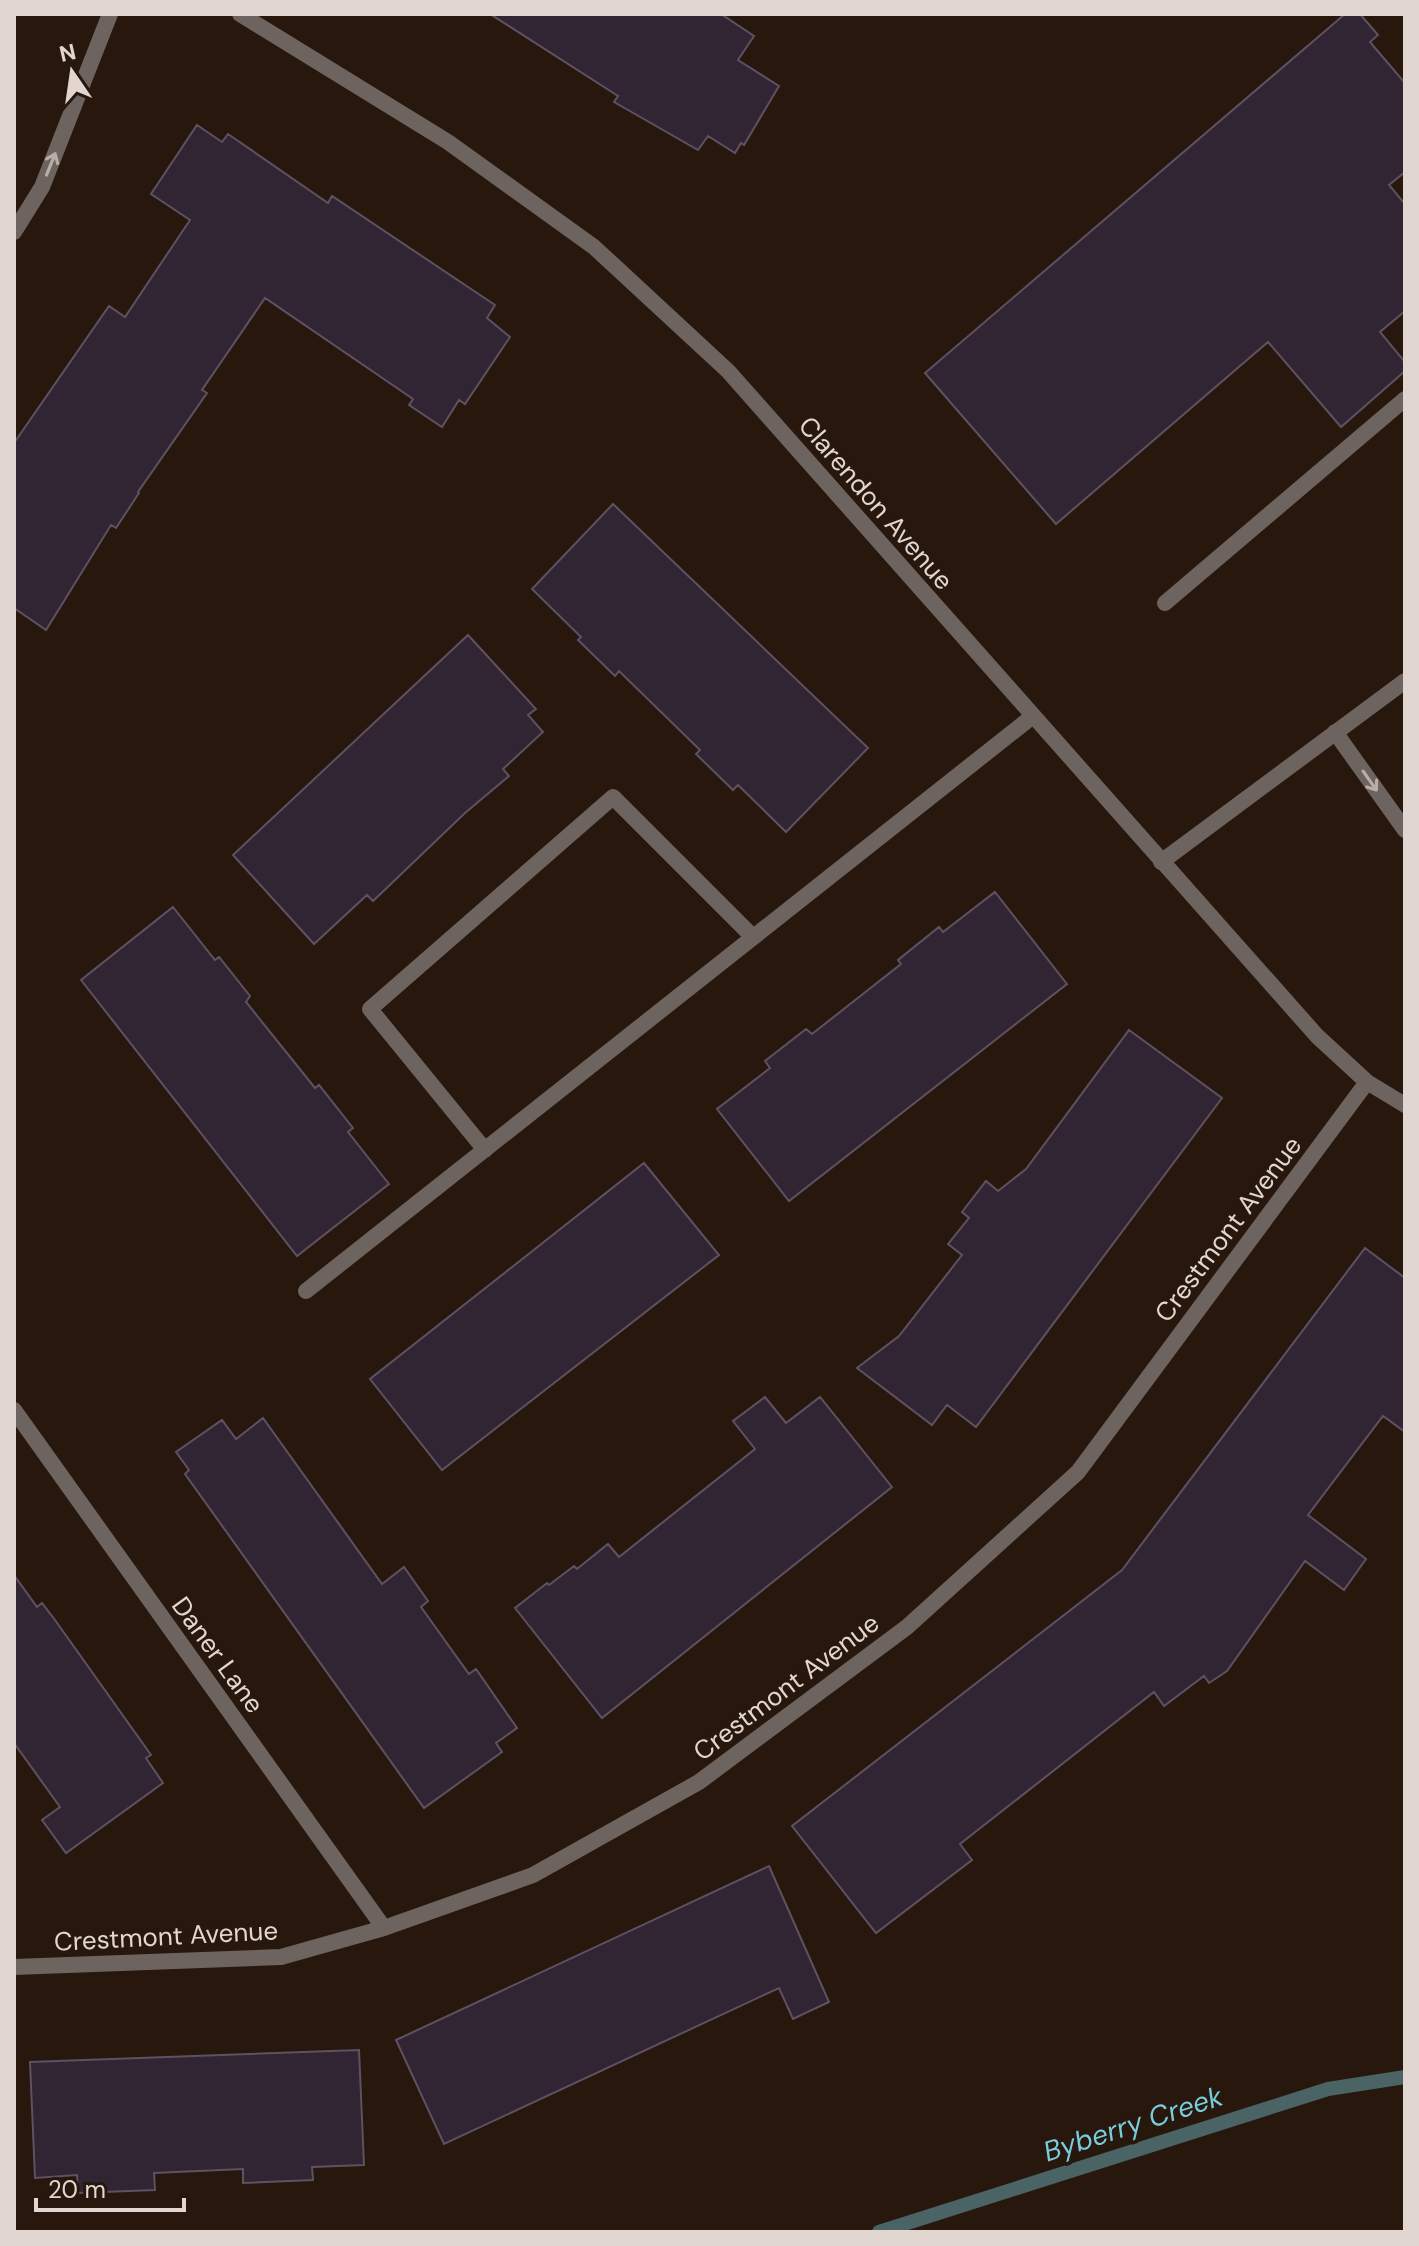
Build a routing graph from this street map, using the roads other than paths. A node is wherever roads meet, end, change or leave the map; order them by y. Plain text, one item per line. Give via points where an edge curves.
1 (110, 14) edge
2 (240, 14) edge
3 (14, 232) edge
4 (1405, 399) edge
5 (1165, 603) dead end
6 (1405, 681) edge
7 (1033, 716) junction
8 (1335, 732) junction
9 (1405, 830) edge
10 (1161, 862) junction
11 (753, 937) junction
12 (1367, 1082) junction
13 (1405, 1105) edge
14 (485, 1150) junction
15 (306, 1291) dead end
16 (14, 1410) edge
17 (384, 1928) junction
18 (14, 1967) edge

3 -> 1 street via 42,187
2 - 7 street, Clarendon Avenue via 448,142 594,247 728,371
4 - 5 street
6 - 8 street
7 - 10 street, Clarendon Avenue
7 - 11 street
8 -> 9 street
8 - 10 street
10 - 12 street, Clarendon Avenue via 1317,1036
11 - 14 street
11 - 14 street via 613,797 370,1009
12 - 13 street, Clarendon Avenue
12 - 17 street, Crestmont Avenue via 1078,1472 907,1627 699,1782 533,1875
14 - 15 street
16 - 17 street, Daner Lane
17 - 18 street, Crestmont Avenue via 281,1957

